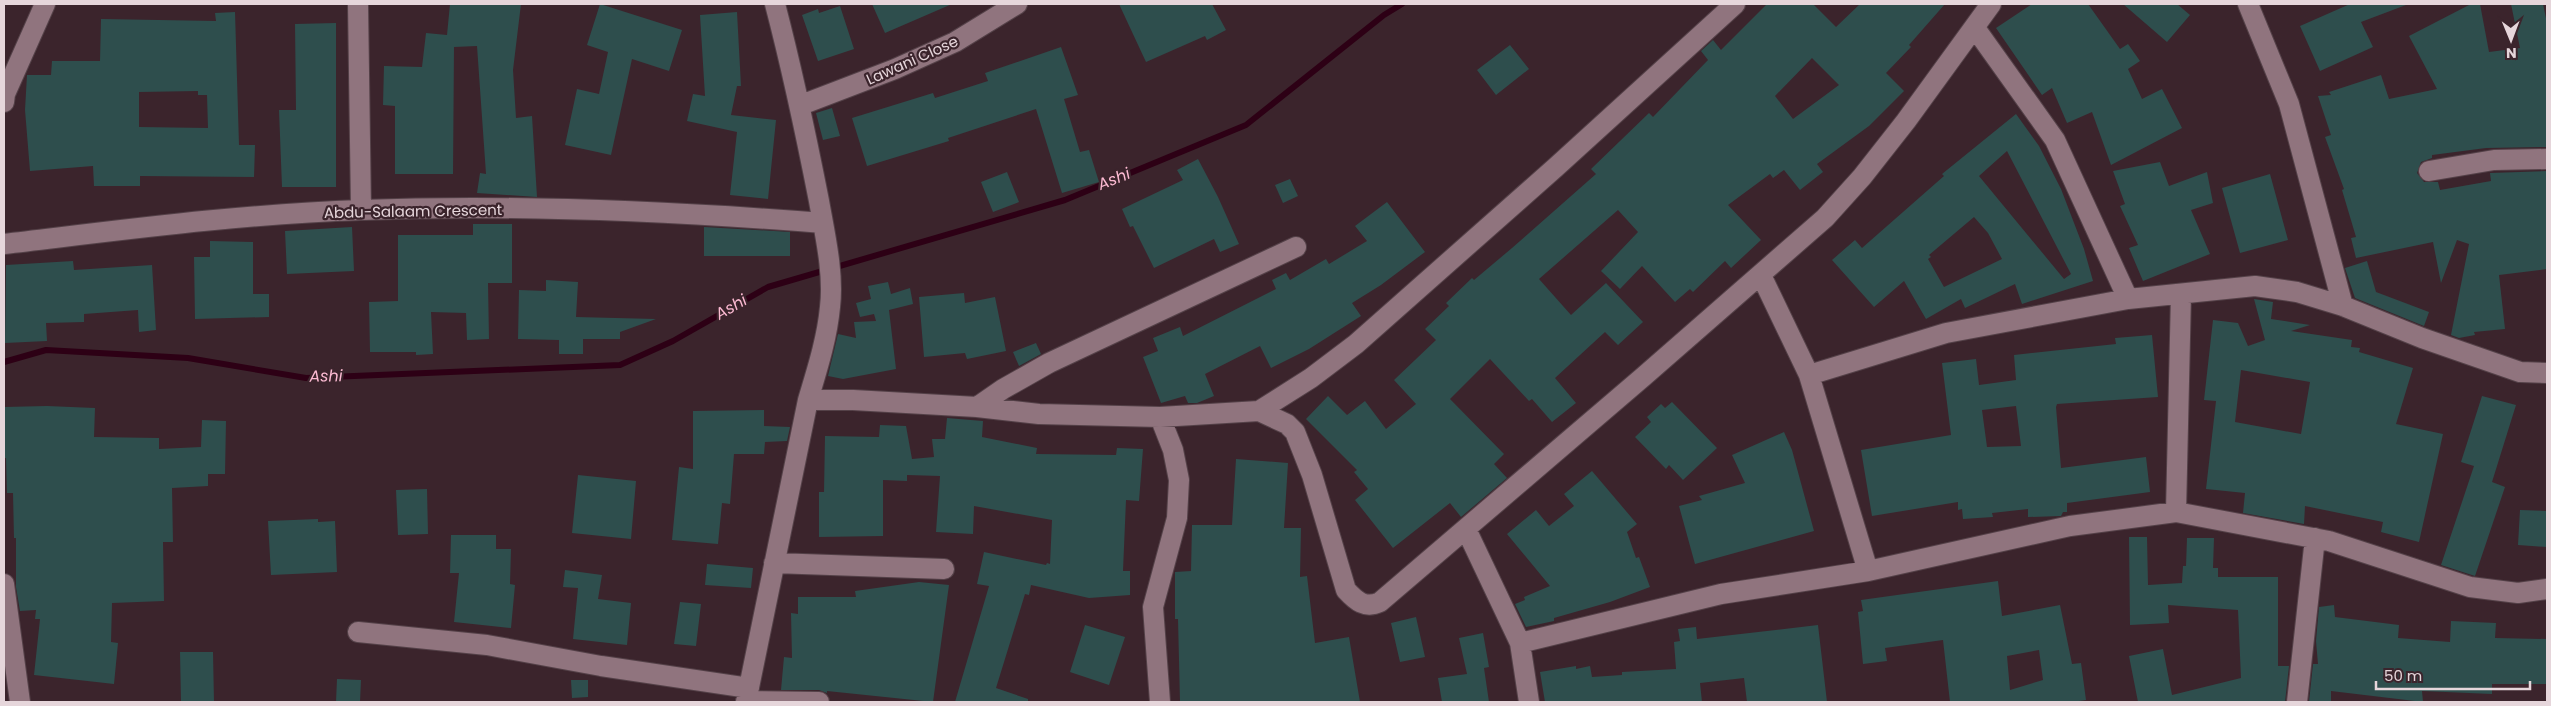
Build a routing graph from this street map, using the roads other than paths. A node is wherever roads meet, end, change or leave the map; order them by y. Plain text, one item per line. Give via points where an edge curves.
1 (45, 4) edge
2 (358, 4) edge
3 (775, 4) edge
4 (1017, 4) edge
5 (1735, 4) edge
6 (1990, 4) edge
7 (2248, 4) edge
8 (1975, 28) junction
9 (4, 102) edge
10 (801, 105) junction
11 (2547, 159) edge
12 (2429, 171) dead end
13 (361, 210) junction
14 (823, 222) junction
15 (4, 244) edge
16 (1296, 247) dead end
17 (1761, 275) junction
18 (2181, 294) junction
19 (2128, 299) junction
20 (2344, 306) junction
21 (2547, 373) edge
22 (1809, 375) junction
23 (808, 400) junction
24 (977, 407) junction
25 (1259, 411) junction
26 (1160, 417) junction
27 (2176, 512) junction
28 (1466, 529) junction
29 (2315, 538) junction
30 (774, 562) junction
31 (944, 569) dead end
32 (1868, 571) junction
33 (4, 584) edge
34 (2547, 589) edge
35 (358, 632) dead end
36 (1520, 643) junction
37 (747, 697) edge
38 (20, 702) edge
39 (819, 702) edge
40 (1160, 702) edge
41 (1529, 702) edge
42 (2297, 702) edge

1 - 9 street
2 - 13 street
3 - 10 street
4 - 10 street, Lawani Close via 955,42
5 - 25 street via 1356,344
6 - 8 street
7 - 20 street via 2289,104
8 - 17 street via 1862,178 1825,218
8 - 19 street via 2056,140
10 - 14 street
11 - 12 street via 2494,160
13 - 14 street, Abdu-Salaam Crescent via 491,208 674,212
13 - 15 street, Abdu-Salaam Crescent via 198,220
14 - 23 street via 831,306
16 - 24 street via 1049,363
17 - 22 street
17 - 28 street
18 - 19 street
18 - 20 street via 2255,286 2297,292
18 - 27 street
19 - 22 street via 1946,333
20 - 21 street via 2422,338 2520,372
22 - 32 street
23 - 24 street
23 - 30 street
24 - 26 street via 1039,414
25 - 26 street
25 - 28 street via 1287,424 1295,432 1312,475 1346,590 1354,599 1372,606 1380,602
26 - 40 street via 1173,450 1179,480 1177,518 1153,607
27 - 29 street
27 - 32 street via 2070,526
28 - 36 street
29 - 34 street via 2470,587 2518,594
29 - 42 street
30 - 31 street
30 - 37 street
32 - 36 street via 1721,594
33 - 38 street
35 - 37 street via 488,645
36 - 41 street
37 - 39 street

